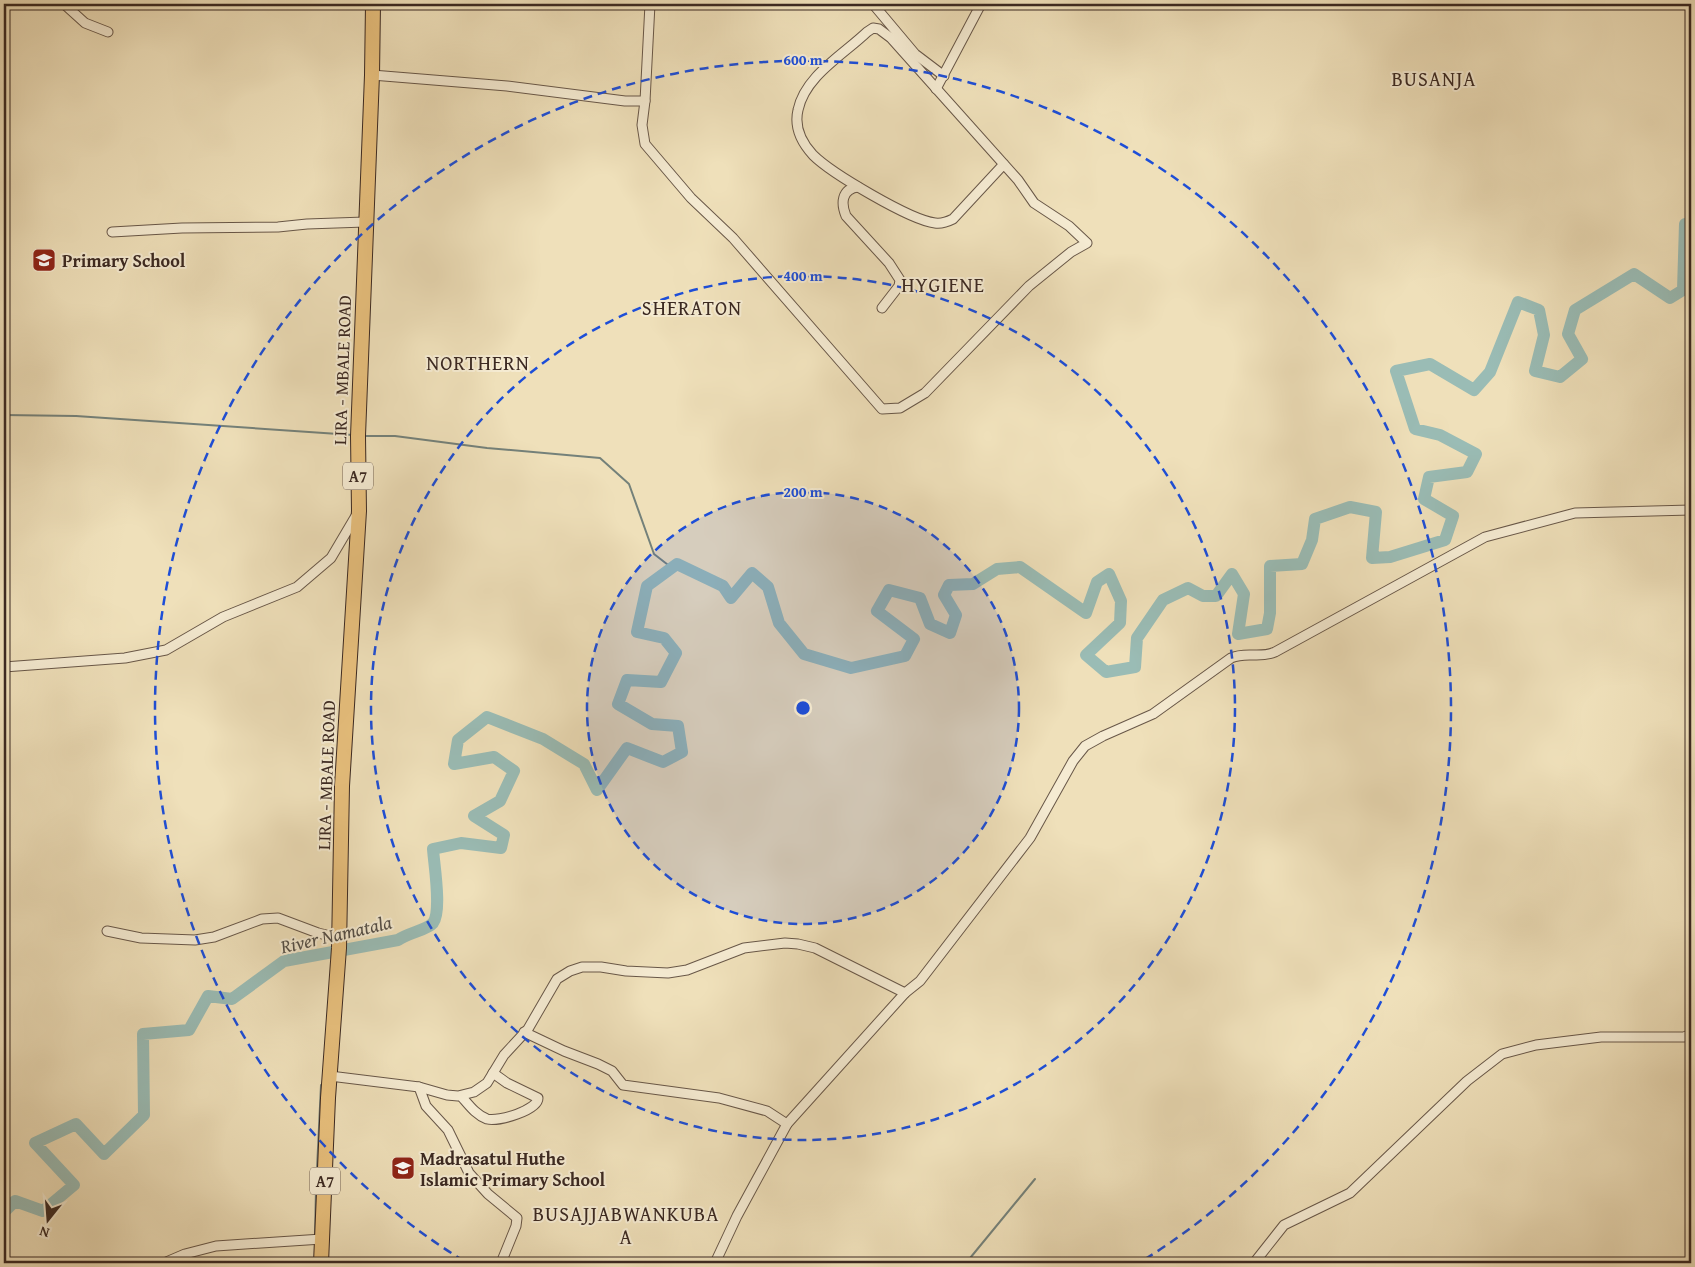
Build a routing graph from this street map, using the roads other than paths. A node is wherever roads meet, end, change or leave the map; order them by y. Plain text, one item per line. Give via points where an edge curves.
1 (64, 4) edge
2 (373, 4) edge
3 (650, 4) edge
4 (873, 4) edge
5 (981, 4) edge
6 (108, 32) dead end
7 (372, 76) junction
8 (944, 76) junction
9 (936, 90) junction
10 (645, 101) junction
11 (1004, 164) junction
12 (858, 187) junction
13 (366, 222) junction
14 (112, 232) dead end
15 (882, 308) dead end
16 (1691, 510) edge
17 (359, 511) junction
18 (4, 667) edge
19 (107, 931) dead end
20 (339, 943) junction
21 (905, 992) junction
22 (524, 1032) junction
23 (1691, 1034) edge
24 (493, 1073) junction
25 (330, 1076) junction
26 (419, 1087) junction
27 (461, 1096) junction
28 (787, 1124) junction
29 (322, 1239) junction
30 (164, 1263) edge
31 (321, 1263) edge
32 (501, 1263) edge
33 (715, 1263) edge
34 (1254, 1263) edge

1 - 6 street via 85,22
2 - 7 main road, LIRA - MBALE ROAD / A7
3 - 10 street
4 - 8 street via 915,54
5 - 8 street
7 - 10 street
7 - 13 main road, LIRA - MBALE ROAD / A7
8 - 9 street
9 - 11 street
9 - 12 street via 891,38 876,28 867,32 808,86 801,100 798,130 814,156 832,172
10 - 11 street via 642,125 645,144 691,198 733,238 882,410 900,408 925,393 1029,286 1087,243 1069,226 1034,203
11 - 12 street via 953,219 945,223 926,221
12 - 15 street via 844,195 846,216 889,263 900,280
13 - 14 street via 278,228
13 - 17 main road, LIRA - MBALE ROAD / A7 via 358,436
16 - 21 street via 1575,513 1485,537 1275,652 1260,657 1238,654 1154,714 1092,741 1078,753 1032,833 981,903 920,981
17 - 18 street via 331,558 297,587 223,617 166,650 125,658
17 - 20 main road, LIRA - MBALE ROAD / A7 via 342,786
19 - 20 street via 141,938 195,940 278,918
20 - 25 main road, A7
21 - 22 street via 806,945 757,945 687,970 668,973 601,967 576,969 557,980
21 - 28 street
22 - 24 street
22 - 28 street via 612,1071 623,1084 735,1102 767,1112
23 - 34 street via 1684,1037 1601,1037 1541,1044 1502,1054 1467,1081 1350,1192 1284,1225
24 - 27 street via 481,1087
24 - 27 street via 538,1098 537,1104 507,1118 490,1120 477,1114
25 - 26 street
25 - 29 main road, A7
26 - 27 street via 433,1093
26 - 32 street via 426,1106 448,1130 470,1173 484,1190 517,1218
28 - 33 street
29 - 30 street via 216,1246
29 - 31 main road, A7

